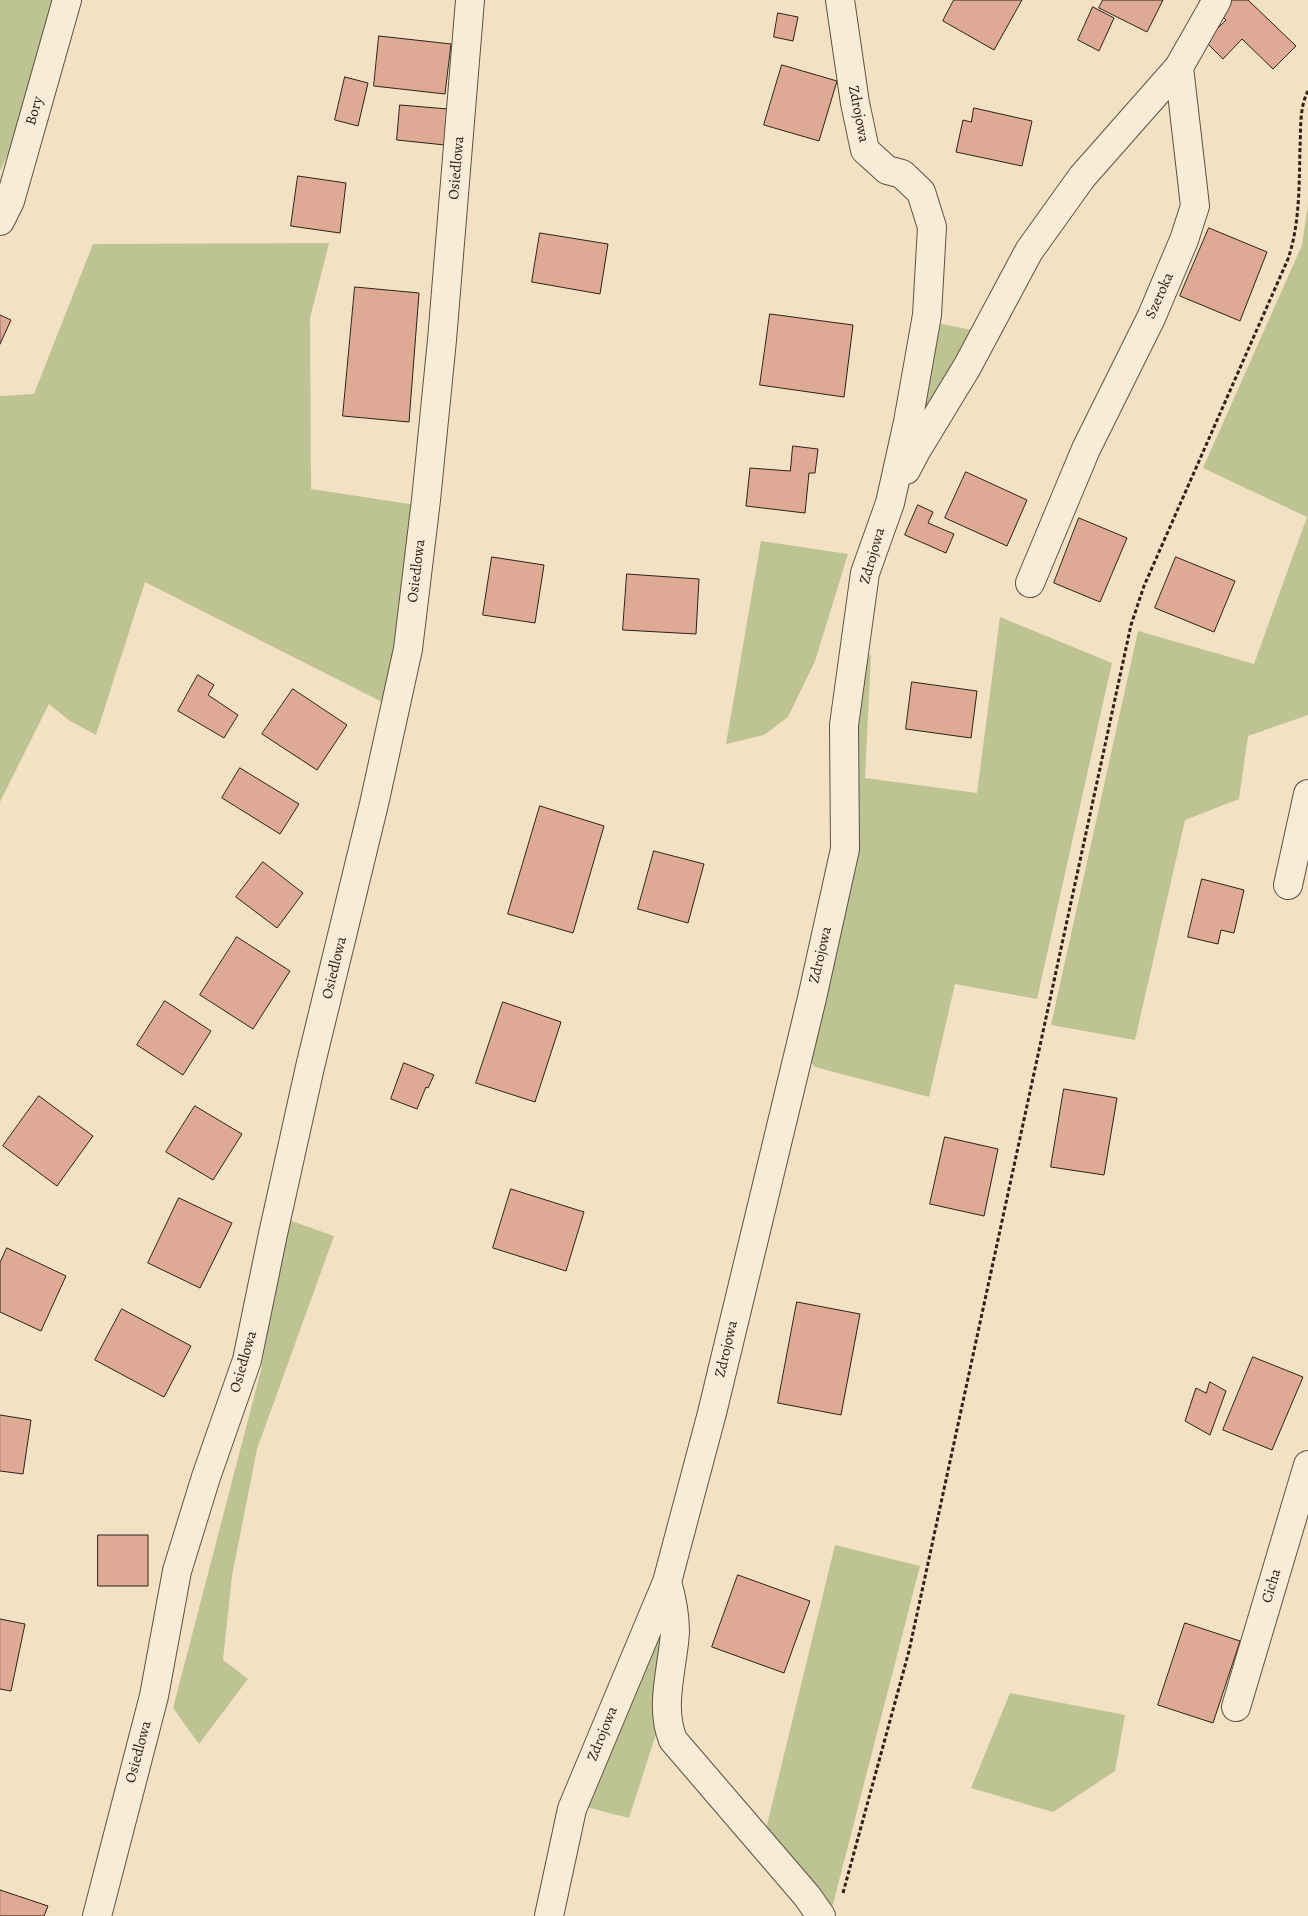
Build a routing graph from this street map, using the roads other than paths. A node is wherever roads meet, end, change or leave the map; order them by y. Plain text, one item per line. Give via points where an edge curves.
1 (66, 0) edge
2 (470, 0) edge
3 (840, 0) edge
4 (1217, 0) edge
5 (1179, 67) junction
6 (0, 221) edge
7 (890, 502) junction
8 (1030, 582) dead end
9 (1308, 794) edge
10 (1288, 885) dead end
11 (1308, 1465) edge
12 (667, 1582) junction
13 (1236, 1707) dead end
14 (97, 1916) edge
15 (549, 1916) edge
16 (821, 1916) edge

1 - 6 street, Bory via 10,201
2 - 14 street, Osiedlowa via 442,340 408,649 277,1215 247,1360 206,1477 178,1571 154,1696
3 - 7 street, Zdrojowa via 865,150 887,170 902,174 921,192 932,227 927,315
4 - 5 street
5 - 7 street via 1082,177 1029,251
5 - 8 street, Szeroka via 1195,206 1150,318 1086,449
7 - 12 street, Zdrojowa via 865,573 844,725 845,849 712,1413
9 - 10 street
11 - 13 street, Cicha
12 - 15 street, Zdrojowa via 572,1809
12 - 16 street via 674,1610 675,1633 667,1710 673,1740

